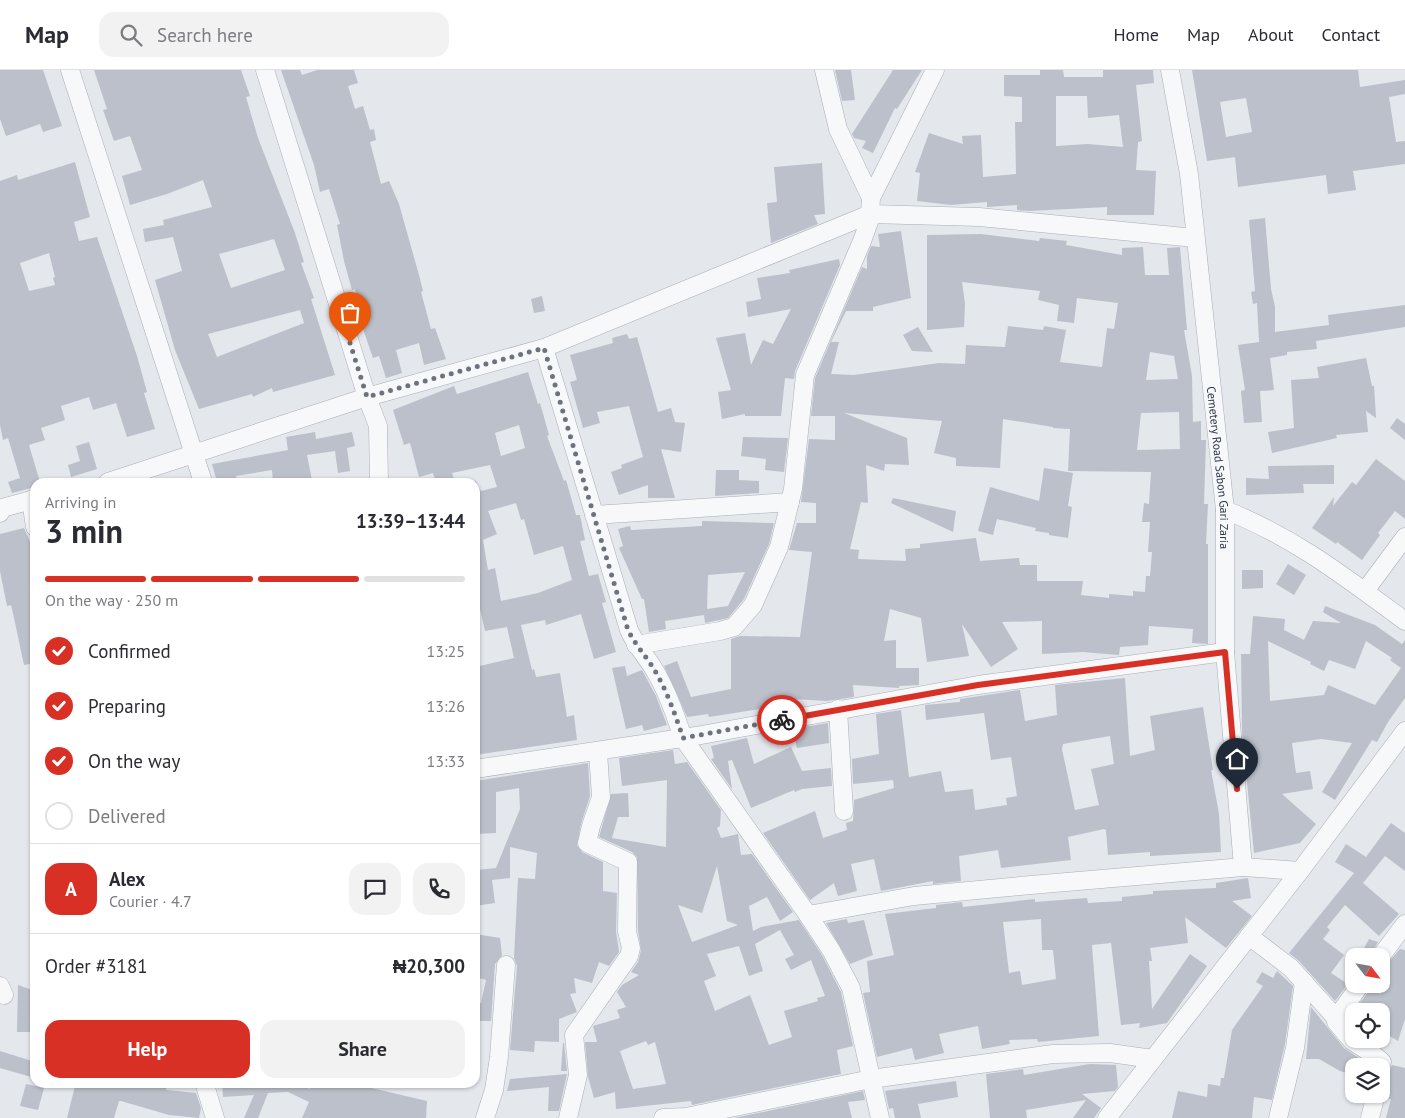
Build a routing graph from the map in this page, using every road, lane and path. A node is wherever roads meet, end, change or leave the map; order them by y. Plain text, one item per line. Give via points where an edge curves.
1 (70, 70) edge
2 (265, 70) edge
3 (824, 70) edge
4 (934, 70) edge
5 (1170, 70) edge
6 (871, 206) junction
7 (1194, 238) junction
8 (544, 348) junction
9 (367, 397) junction
10 (195, 454) junction
11 (120, 478) edge
12 (202, 478) edge
13 (379, 478) edge
14 (30, 501) edge
15 (790, 502) junction
16 (0, 508) edge
17 (1225, 510) junction
18 (594, 516) junction
19 (1405, 537) edge
20 (1365, 591) junction
21 (1405, 621) edge
22 (636, 645) junction
23 (1225, 652) junction
24 (838, 709) junction
25 (1405, 731) edge
26 (683, 738) junction
27 (598, 752) junction
28 (480, 768) edge
29 (844, 811) dead end
30 (1243, 867) junction
31 (1300, 871) junction
32 (808, 915) junction
33 (1405, 924) edge
34 (1249, 936) junction
35 (1387, 948) edge
36 (506, 965) dead end
37 (1304, 982) junction
38 (1354, 993) edge
39 (1336, 1018) junction
40 (1377, 1058) edge
41 (1153, 1059) junction
42 (871, 1079) junction
43 (206, 1088) edge
44 (1374, 1103) edge
45 (214, 1118) edge
46 (486, 1118) edge
47 (568, 1118) edge
48 (663, 1118) edge
49 (880, 1118) edge
50 (1107, 1118) edge
51 (1278, 1118) edge
52 (1370, 1118) edge

1 - 10 street
2 - 9 street
3 - 6 street via 838,129
4 - 6 street
5 - 7 street, Cemetery Road Sabon Gari Zaria via 1189,174
6 - 7 street
6 - 8 street
6 - 15 street via 870,222 805,375
7 - 17 street, Cemetery Road Sabon Gari Zaria
8 - 9 street
8 - 18 street
9 - 10 street
9 - 13 street via 378,426
10 - 11 street
10 - 12 street
14 - 16 street
15 - 18 street
15 - 22 street via 779,547 753,605 734,627
17 - 20 street via 1273,530
17 - 23 street, Cemetery Road Sabon Gari Zaria
18 - 22 street via 628,630
19 - 20 street
20 - 21 street
22 - 26 street via 652,666
23 - 24 street via 978,685
23 - 30 street, Cemetery Road Sabon Gari Zaria
24 - 26 street
24 - 29 street
25 - 31 street
26 - 27 street
26 - 32 street
27 - 28 street
27 - 47 street via 601,797 587,843 628,862 627,931 631,948 629,956 574,1035 578,1075
30 - 31 street
30 - 32 street via 914,896
31 - 34 street
32 - 42 street via 851,988
33 - 35 street
34 - 37 street
34 - 41 street
36 - 46 street via 499,1057
37 - 39 street
37 - 51 street via 1295,1048
38 - 39 street
39 - 40 street via 1352,1041
41 - 42 street via 1082,1052
41 - 50 street
42 - 48 street via 686,1117
42 - 49 street
43 - 45 street
44 - 52 street

